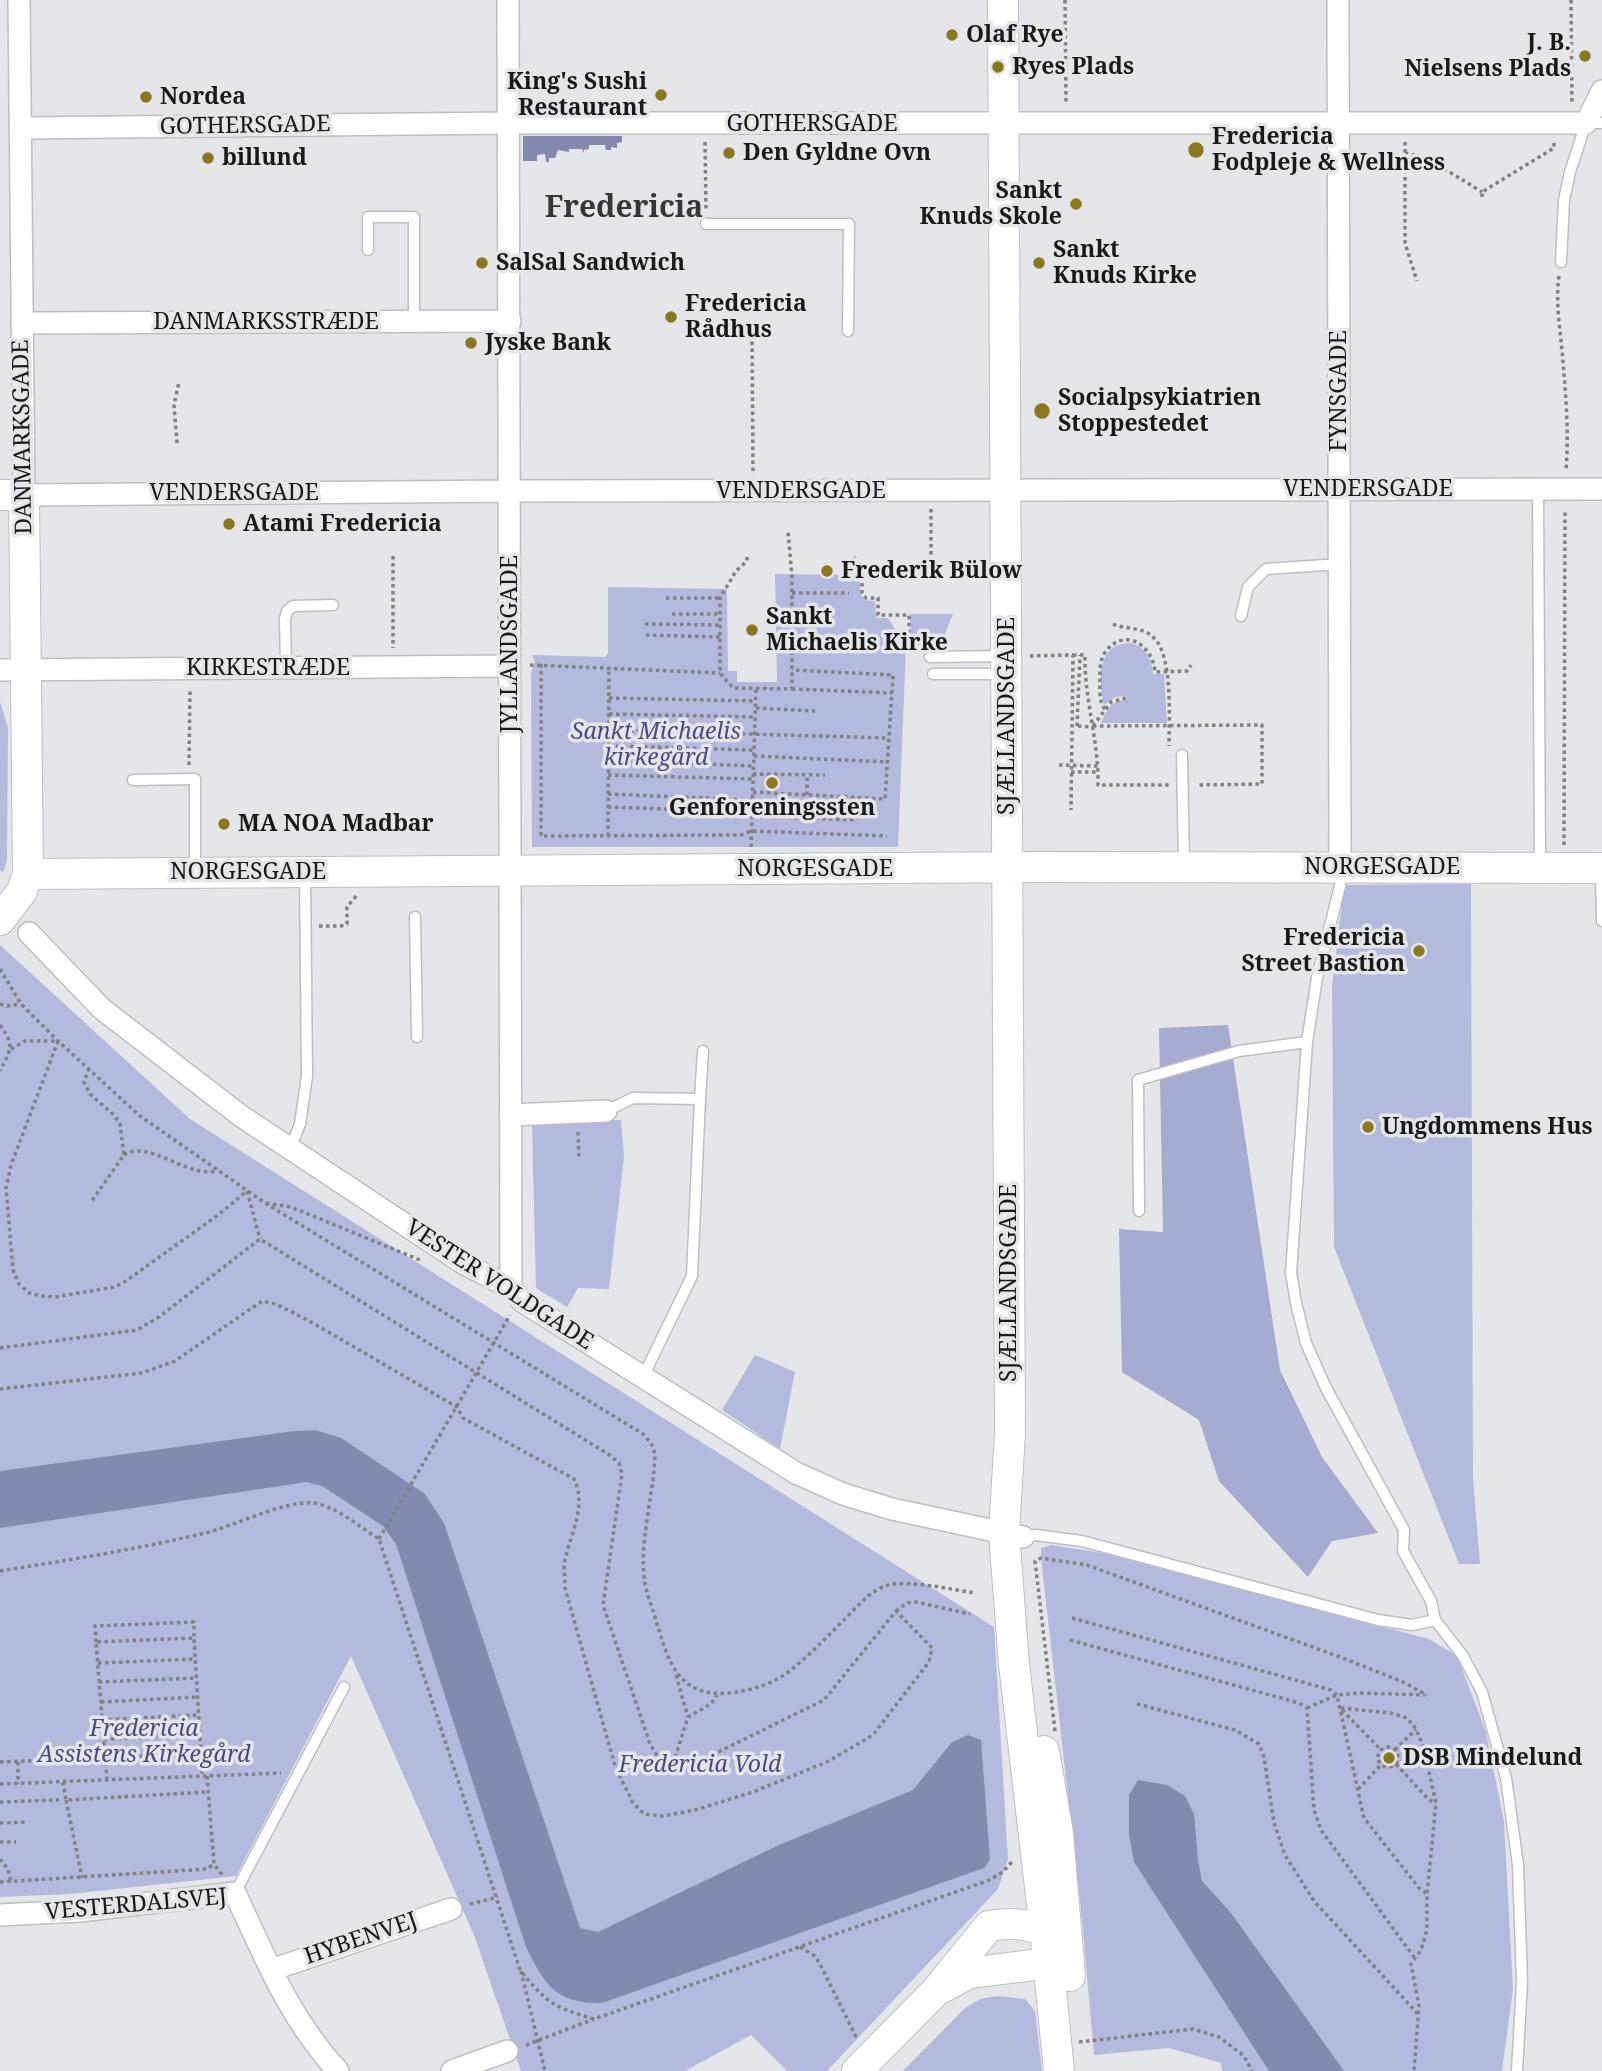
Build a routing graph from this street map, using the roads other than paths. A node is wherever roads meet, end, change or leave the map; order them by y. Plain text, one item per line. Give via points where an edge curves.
1 (19, 0) edge
2 (508, 0) edge
3 (1003, 0) edge
4 (1338, 0) edge
5 (1602, 91) edge
6 (509, 123) junction
7 (1339, 123) junction
8 (1579, 123) edge
9 (1004, 124) junction
10 (21, 128) junction
11 (706, 224) road end
12 (11, 226) edge
13 (368, 250) dead end
14 (1561, 261) road end
15 (414, 321) junction
16 (510, 321) junction
17 (22, 323) junction
18 (848, 331) dead end
19 (1339, 489) junction
20 (1538, 489) junction
21 (1602, 489) edge
22 (1006, 490) junction
23 (510, 491) junction
24 (12, 495) edge
25 (1340, 564) junction
26 (333, 605) dead end
27 (1241, 616) dead end
28 (930, 657) dead end
29 (1007, 665) junction
30 (509, 666) junction
31 (286, 668) junction
32 (13, 670) edge
33 (933, 674) dead end
34 (1182, 755) dead end
35 (133, 780) dead end
36 (1008, 867) junction
37 (1184, 867) junction
38 (1340, 867) junction
39 (1552, 868) junction
40 (1602, 868) edge
41 (511, 870) junction
42 (305, 871) junction
43 (195, 872) junction
44 (28, 874) junction
45 (415, 917) dead end
46 (0, 920) edge
47 (1602, 920) edge
48 (29, 933) dead end
49 (417, 1037) dead end
50 (1307, 1042) junction
51 (703, 1051) dead end
52 (700, 1099) junction
53 (606, 1111) joint
54 (510, 1115) junction
55 (290, 1149) junction
56 (1139, 1211) dead end
57 (511, 1288) junction
58 (643, 1377) junction
59 (1014, 1535) junction
60 (1435, 1620) junction
61 (344, 1687) dead end
62 (235, 1893) junction
63 (451, 1909) road end
64 (0, 1915) edge
65 (1054, 1945) junction
66 (271, 1970) junction
67 (936, 1991) junction
68 (507, 2051) road end
69 (1077, 2057) edge
70 (862, 2066) edge
71 (338, 2071) edge
72 (452, 2071) edge
73 (1059, 2071) edge
74 (1517, 2071) edge

1 - 10 street, DANMARKSGADE
2 - 6 street, JYLLANDSGADE
3 - 9 street, SJÆLLANDSGADE
4 - 7 street, FYNSGADE
5 - 8 street
6 - 9 street, GOTHERSGADE
6 - 10 street, GOTHERSGADE
6 - 16 street, JYLLANDSGADE
7 - 8 street, GOTHERSGADE
7 - 9 street, GOTHERSGADE
7 - 19 street, FYNSGADE
8 - 14 lane via 1564,200
9 - 22 street, SJÆLLANDSGADE
10 - 12 street, DANMARKSGADE
11 - 18 lane via 849,224
12 - 17 street, DANMARKSGADE
13 - 15 lane via 368,217 414,217
15 - 16 street, DANMARKSSTRÆDE
15 - 17 street, DANMARKSSTRÆDE
16 - 23 street, JYLLANDSGADE
17 - 24 street, DANMARKSGADE
19 - 20 street, VENDERSGADE
19 - 22 street, VENDERSGADE
19 - 25 street, FYNSGADE
20 - 21 street, VENDERSGADE
20 - 39 lane
22 - 23 street, VENDERSGADE
22 - 29 street, SJÆLLANDSGADE
23 - 24 street, VENDERSGADE
23 - 30 street, JYLLANDSGADE
24 - 32 street, DANMARKSGADE
25 - 27 lane via 1266,569 1248,587
25 - 38 street, FYNSGADE
26 - 31 lane via 293,606 287,611
28 - 29 lane
29 - 33 lane
29 - 36 street, SJÆLLANDSGADE
30 - 31 street, KIRKESTRÆDE
30 - 41 street, JYLLANDSGADE
31 - 32 street, KIRKESTRÆDE
32 - 44 street, DANMARKSGADE
34 - 37 lane
35 - 43 lane via 195,779
36 - 37 street, NORGESGADE
36 - 41 street, NORGESGADE
36 - 59 street, SJÆLLANDSGADE
37 - 38 street, NORGESGADE
38 - 39 street, NORGESGADE
38 - 50 lane via 1340,886
39 - 40 street, NORGESGADE
40 - 47 lane
41 - 42 street, NORGESGADE via 413,876
41 - 54 street, JYLLANDSGADE
42 - 43 street, NORGESGADE
42 - 55 lane via 307,1076 300,1124
43 - 44 street, NORGESGADE
44 - 46 street via 22,891
45 - 49 lane
48 - 55 street, VESTER VOLDGADE via 102,1009
50 - 56 lane via 1238,1051 1138,1080
50 - 60 lane via 1291,1273 1296,1303 1306,1343 1326,1388 1404,1530 1403,1551 1431,1601
51 - 52 lane
52 - 53 lane via 633,1098
52 - 58 lane via 692,1276
53 - 54 street
54 - 57 street, JYLLANDSGADE
55 - 57 street, VESTER VOLDGADE via 463,1263
57 - 58 street, VESTER VOLDGADE via 523,1301
58 - 59 street, VESTER VOLDGADE via 796,1472 844,1494
59 - 60 lane via 1082,1541 1378,1620 1412,1625
59 - 65 street, SJÆLLANDSGADE via 1014,1664 1036,1847
59 - 65 street, SJÆLLANDSGADE via 1058,1832
60 - 74 lane via 1463,1656 1482,1692 1506,1777 1519,1878 1522,1982
61 - 62 lane
62 - 64 street, VESTERDALSVEJ
62 - 66 street, VESTERDALSVEJ
63 - 66 street, HYBENVEJ
65 - 67 street via 969,1973
65 - 67 street via 1021,1923 989,1926
65 - 69 street
65 - 73 street
66 - 71 street, VESTERDALSVEJ via 296,2017
67 - 70 street
68 - 72 street

